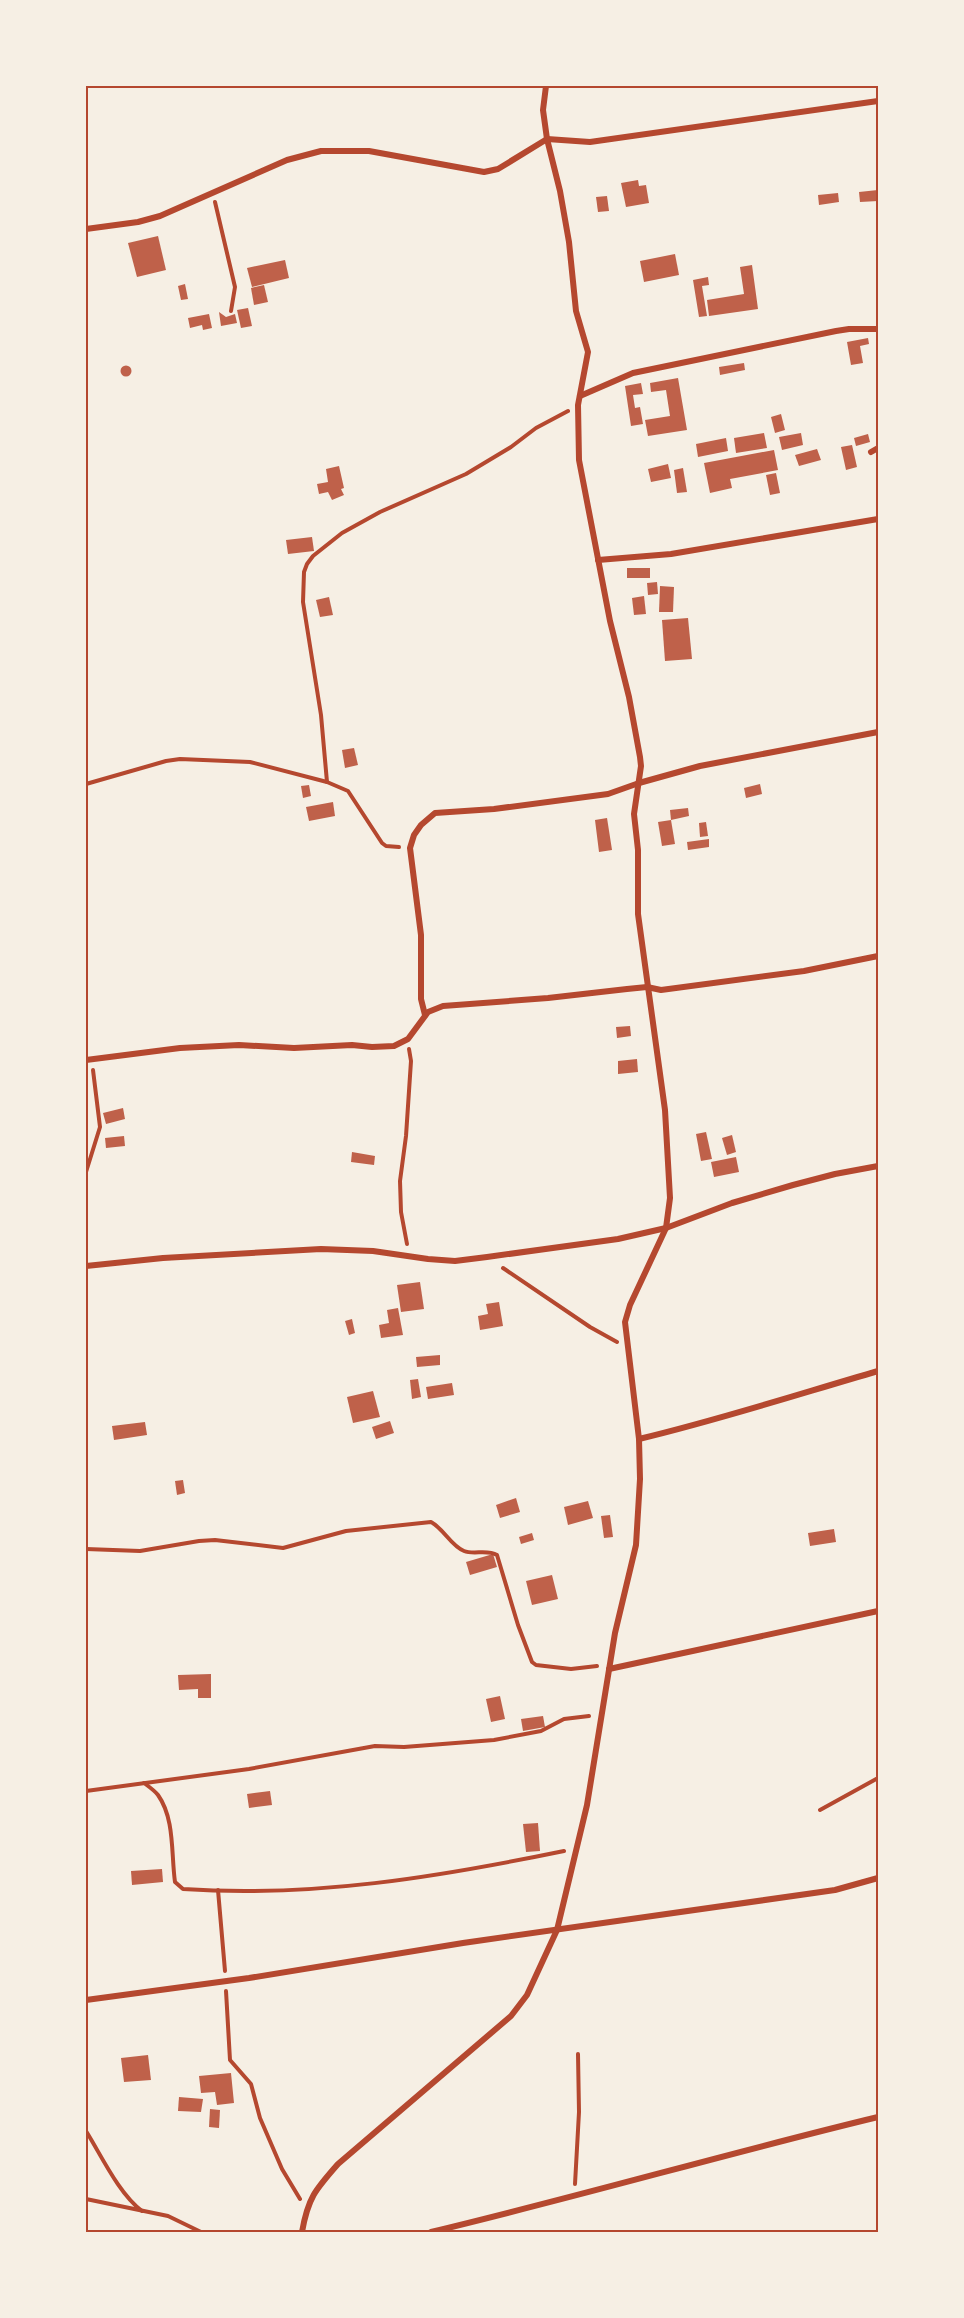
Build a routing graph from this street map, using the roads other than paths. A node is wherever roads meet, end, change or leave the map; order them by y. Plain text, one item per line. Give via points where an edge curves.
1 (546, 86) edge
2 (879, 101) edge
3 (547, 139) junction
4 (86, 229) edge
5 (879, 329) edge
6 (580, 396) junction
7 (879, 448) edge
8 (871, 452) dead end
9 (879, 519) edge
10 (598, 560) junction
11 (879, 732) edge
12 (639, 783) junction
13 (879, 956) edge
14 (647, 987) junction
15 (425, 1015) junction
16 (88, 1060) edge
17 (879, 1166) edge
18 (666, 1228) junction
19 (86, 1266) edge
20 (879, 1371) edge
21 (639, 1439) junction
22 (879, 1611) edge
23 (610, 1666) junction
24 (879, 1878) edge
25 (557, 1930) junction
26 (86, 2000) edge
27 (879, 2117) edge
28 (302, 2232) edge
29 (431, 2232) edge

1 - 3 street via 543,110
2 - 3 street via 590,142
3 - 4 street via 498,169 484,172 369,152 321,151 287,160 171,212 138,222
3 - 6 street via 569,242 576,311 588,352
5 - 6 street via 836,331 633,373
6 - 10 street via 579,460
7 - 8 street
9 - 10 street via 671,554
10 - 12 street via 639,748
11 - 12 street via 700,765
12 - 14 street via 634,814 638,914
12 - 15 street via 608,794 435,813 421,825 410,848 421,935
13 - 14 street via 749,980 661,990
14 - 15 street via 451,1004 431,1009
14 - 18 street via 666,1120
15 - 16 street via 408,1039 384,1047 239,1045
17 - 18 street via 793,1185
18 - 19 street via 618,1239 455,1261 321,1249
18 - 21 street via 626,1315
20 - 21 street
21 - 23 street via 636,1545
22 - 23 street
23 - 25 street via 587,1805
24 - 25 street via 835,1890
25 - 26 street
25 - 28 street via 527,1995 511,2016 338,2164 315,2189
27 - 29 street

